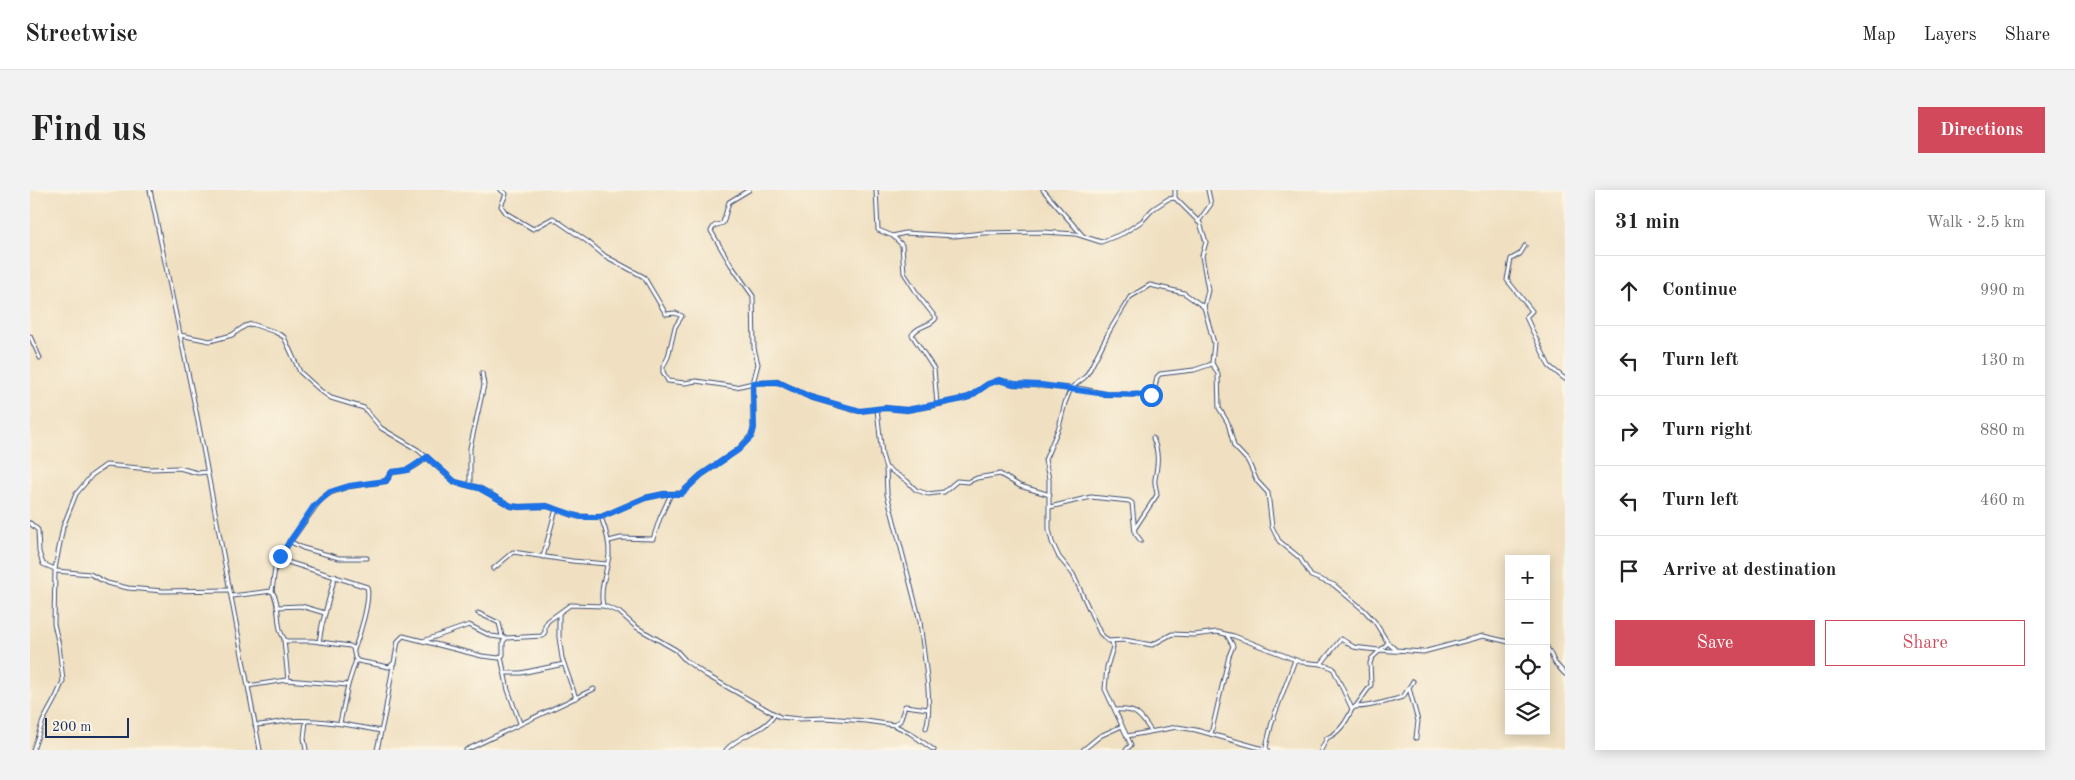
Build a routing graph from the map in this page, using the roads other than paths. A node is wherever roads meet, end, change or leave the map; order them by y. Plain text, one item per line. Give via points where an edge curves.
1 (150, 190) edge
2 (501, 190) edge
3 (749, 190) edge
4 (876, 190) edge
5 (1042, 190) edge
6 (1175, 190) edge
7 (1208, 190) edge
8 (1175, 198) junction
9 (1198, 222) junction
10 (893, 236) junction
11 (1084, 236) junction
12 (1525, 246) dead end
13 (1204, 307) junction
14 (180, 335) junction
15 (30, 336) edge
16 (40, 358) dead end
17 (1212, 364) junction
18 (482, 373) dead end
19 (1565, 379) edge
20 (753, 383) junction
21 (1071, 389) junction
22 (938, 404) junction
23 (877, 409) junction
24 (1153, 438) dead end
25 (427, 457) junction
26 (886, 468) junction
27 (207, 472) junction
28 (470, 486) junction
29 (671, 494) junction
30 (1050, 495) junction
31 (1050, 507) junction
32 (556, 509) junction
33 (601, 517) junction
34 (30, 523) edge
35 (1135, 528) junction
36 (289, 541) junction
37 (608, 541) junction
38 (1141, 542) dead end
39 (543, 557) junction
40 (367, 558) dead end
41 (278, 559) junction
42 (607, 564) junction
43 (493, 569) dead end
44 (56, 570) junction
45 (336, 576) junction
46 (230, 590) junction
47 (272, 590) junction
48 (232, 596) junction
49 (603, 606) junction
50 (277, 607) junction
51 (325, 613) junction
52 (478, 613) dead end
53 (559, 614) junction
54 (1227, 635) junction
55 (504, 637) junction
56 (284, 639) junction
57 (423, 641) junction
58 (1505, 641) edge
59 (319, 642) junction
60 (1112, 642) junction
61 (1388, 643) junction
62 (354, 650) junction
63 (1381, 650) junction
64 (1398, 651) junction
65 (1550, 653) edge
66 (501, 657) junction
67 (356, 660) junction
68 (1295, 660) junction
69 (564, 664) junction
70 (1321, 664) junction
71 (393, 665) junction
72 (506, 673) junction
73 (1565, 674) edge
74 (288, 680) junction
75 (1413, 681) dead end
76 (348, 685) junction
77 (248, 686) junction
78 (1408, 688) junction
79 (594, 689) dead end
80 (576, 698) junction
81 (1353, 708) junction
82 (928, 709) junction
83 (1115, 710) junction
84 (775, 714) junction
85 (306, 721) junction
86 (340, 723) junction
87 (520, 724) junction
88 (255, 725) junction
89 (894, 725) junction
90 (1122, 726) junction
91 (926, 728) dead end
92 (381, 731) junction
93 (1151, 731) junction
94 (1211, 734) junction
95 (1127, 736) junction
96 (1416, 738) dead end
97 (1250, 746) junction
98 (1266, 749) edge
99 (34, 750) edge
100 (260, 750) edge
101 (306, 750) edge
102 (377, 750) edge
103 (466, 750) edge
104 (726, 750) edge
105 (934, 750) edge
106 (1083, 750) edge
107 (1126, 750) edge
108 (1248, 750) edge
109 (1321, 750) edge

1 - 14 street
2 - 20 street via 506,194 501,206 506,213 533,229 553,218 605,256 644,277 666,314 682,316 675,327 663,367 667,380 736,387
3 - 20 street via 730,201 722,223 711,231 753,296 754,348 758,364
4 - 10 street via 878,230
5 - 11 street
6 - 8 street
7 - 9 street via 1211,204
8 - 9 street
8 - 11 street via 1168,199 1136,226 1115,237 1099,242
9 - 13 street via 1206,242 1202,256 1208,290
10 - 11 street via 905,233 955,236 1034,232
10 - 22 street via 903,247 905,276 936,318 912,334 934,369
12 - 19 street via 1521,254 1511,259 1507,280 1532,311 1526,318 1549,366
13 - 17 street via 1214,343
13 - 21 street via 1184,293 1150,285 1135,293 1112,326 1087,375
14 - 25 street via 210,342 252,324 275,332 284,337 300,372 318,389 331,398 362,406 381,428
14 - 27 street
15 - 16 street
17 - 21 street via 1160,374 1151,395
17 - 61 street via 1218,374 1219,408 1228,423 1234,446 1248,461 1257,481 1268,493 1272,527 1277,538 1300,558 1311,576 1339,588 1364,611
18 - 28 street via 484,385 470,448
20 - 23 street via 778,382 810,397 853,410
20 - 29 street via 754,428 751,437 681,494
21 - 22 street via 999,380 969,397
21 - 30 street via 1045,460
22 - 23 street via 907,410
23 - 26 street
24 - 35 street via 1158,452 1157,495
25 - 28 street via 452,480
25 - 36 street via 408,470 392,472 386,481 330,492 314,506
26 - 30 street via 916,490 928,494 944,492 957,481 968,482 1000,474 1020,486
26 - 82 street via 886,494 920,621
27 - 44 street via 110,465 99,468 76,494 71,505 63,527
27 - 46 street
28 - 32 street via 516,507 547,506
29 - 33 street via 645,498
29 - 37 street via 653,539
30 - 31 street
31 - 35 street via 1091,497 1125,500 1132,503
31 - 60 street via 1050,534 1056,551 1073,574 1100,633
32 - 33 street via 575,516
32 - 39 street
33 - 37 street
34 - 44 street via 38,530 43,564
35 - 38 street
36 - 40 street via 343,559
36 - 41 street
37 - 42 street
39 - 42 street
39 - 43 street via 512,552
41 - 45 street
41 - 47 street
42 - 49 street
44 - 46 street via 90,574 107,583 128,588
44 - 99 street via 54,624 62,681 43,721
45 - 51 street
45 - 62 street via 364,585 368,590
46 - 48 street
47 - 48 street
47 - 50 street
48 - 77 street
49 - 53 street via 571,605
49 - 84 street via 619,612 636,627 676,650 706,675
50 - 51 street via 301,606
50 - 56 street
51 - 59 street
52 - 55 street via 499,623
53 - 55 street via 546,624 542,636
53 - 69 street
54 - 60 street via 1214,632 1172,634 1152,645 1125,640
54 - 68 street
54 - 94 street via 1233,646
55 - 57 street via 491,636 469,625
55 - 66 street
56 - 59 street via 288,642
56 - 74 street
57 - 66 street via 482,656
57 - 71 street via 402,637 398,641
58 - 64 street via 1483,636 1423,652
59 - 62 street via 350,646
60 - 83 street via 1105,689
61 - 63 street
61 - 64 street
62 - 67 street
63 - 64 street
63 - 70 street via 1356,648 1341,640
63 - 81 street via 1373,655 1370,663 1371,685
65 - 73 street
66 - 72 street
67 - 71 street via 385,667
67 - 76 street
68 - 70 street
68 - 98 street via 1272,722
69 - 72 street
69 - 80 street
70 - 81 street via 1335,670
71 - 92 street
72 - 87 street via 508,690
74 - 76 street
74 - 77 street
75 - 78 street
76 - 86 street
77 - 88 street
78 - 81 street via 1403,697
78 - 96 street via 1418,721
79 - 80 street
80 - 87 street
81 - 109 street
82 - 89 street via 905,706 900,721
82 - 91 street
83 - 90 street
83 - 93 street via 1132,710 1144,719
84 - 89 street via 789,719 825,718
84 - 104 street via 769,722
85 - 86 street
85 - 88 street
85 - 101 street
86 - 92 street
87 - 103 street
88 - 100 street
89 - 105 street via 910,732
90 - 95 street
90 - 106 street via 1100,736
92 - 102 street
93 - 94 street via 1177,727
93 - 95 street
94 - 97 street
95 - 107 street via 1131,745
97 - 98 street
97 - 108 street

